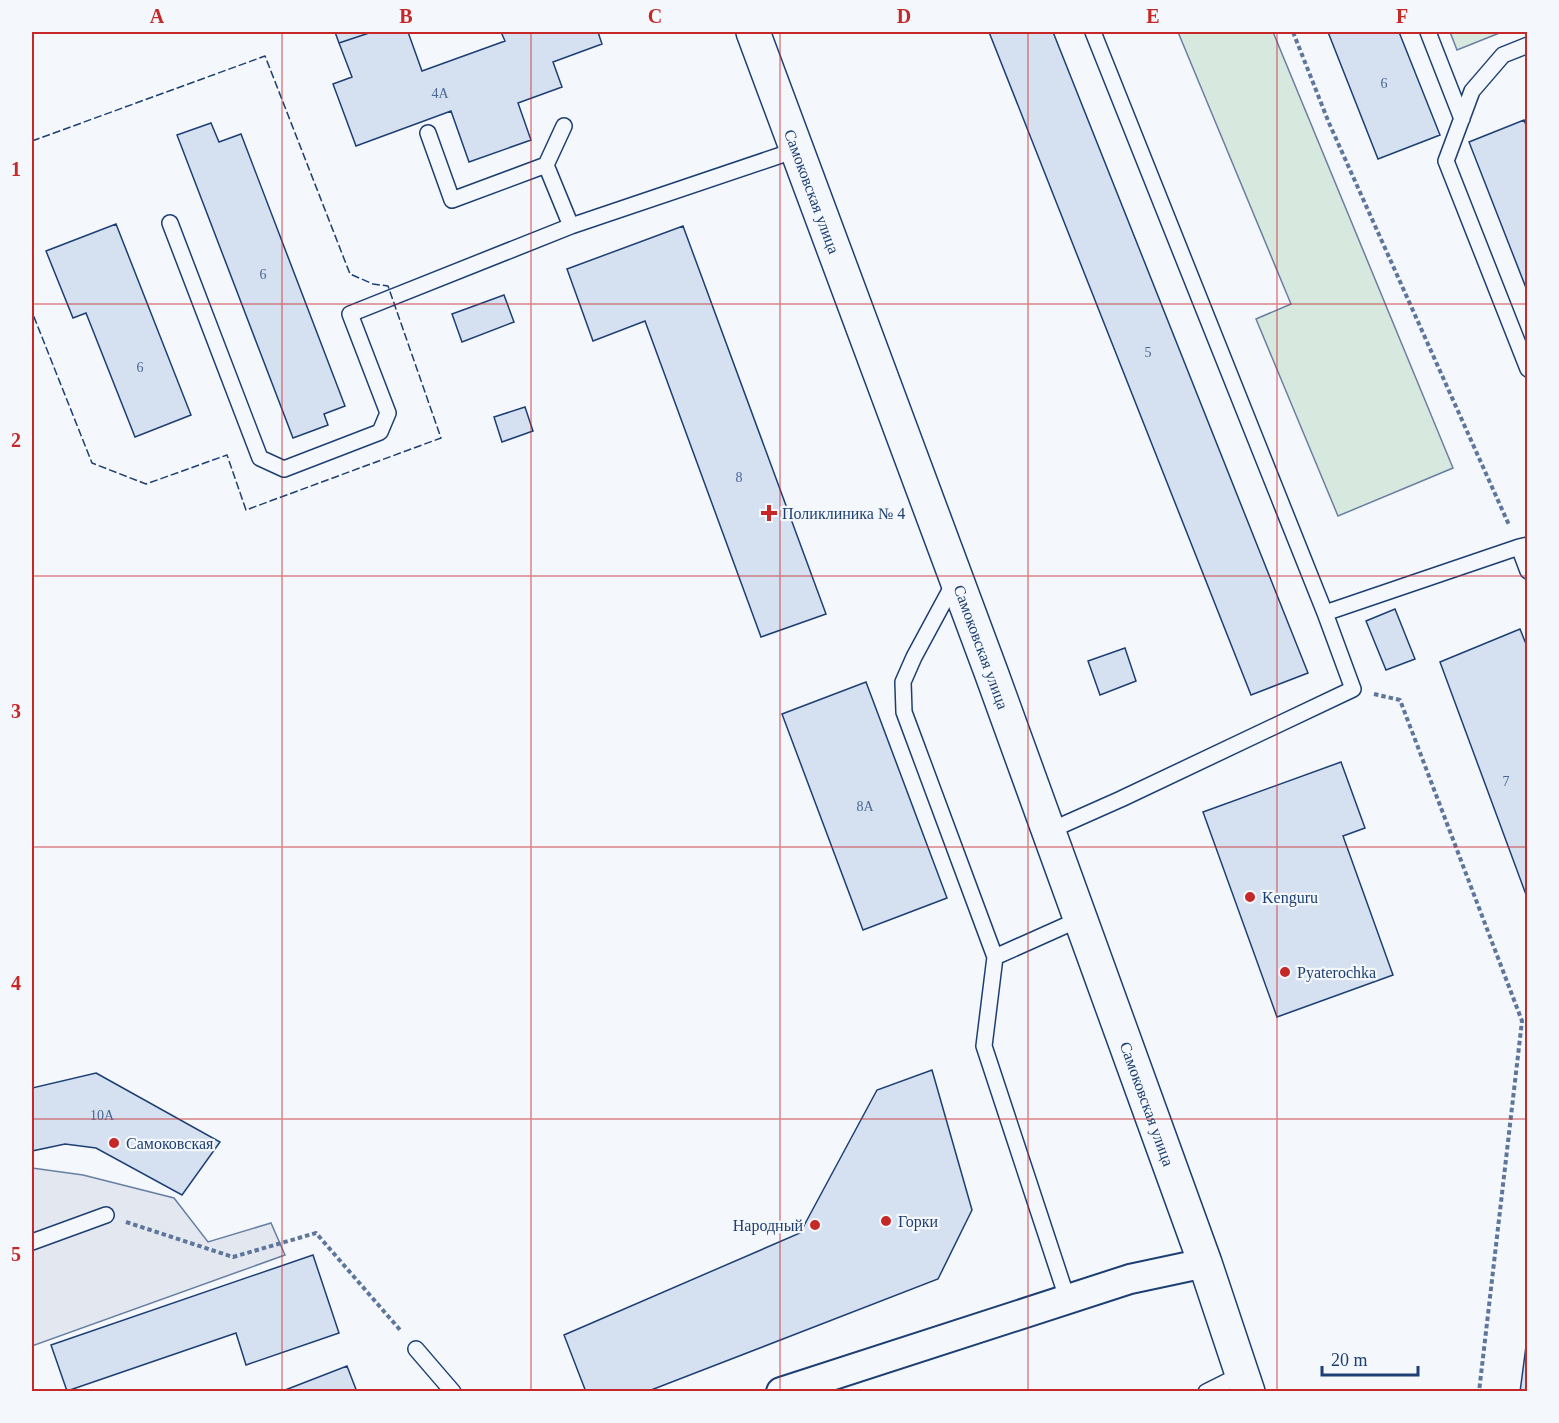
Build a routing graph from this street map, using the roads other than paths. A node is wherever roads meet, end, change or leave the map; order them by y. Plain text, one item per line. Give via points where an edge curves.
1 (753, 32) edge
2 (1093, 32) edge
3 (1428, 32) edge
4 (1527, 45) edge
5 (1462, 119) junction
6 (564, 126) dead end
7 (428, 133) dead end
8 (796, 150) junction
9 (546, 165) junction
10 (170, 223) dead end
11 (571, 226) junction
12 (1527, 369) edge
13 (1523, 546) edge
14 (1527, 571) edge
15 (956, 578) junction
16 (1324, 613) junction
17 (1049, 831) junction
18 (1080, 919) junction
19 (995, 957) junction
20 (106, 1215) road end
21 (32, 1242) edge
22 (1205, 1263) junction
23 (1066, 1298) junction
24 (416, 1349) road end
25 (1245, 1383) edge
26 (453, 1392) edge
27 (781, 1392) edge
28 (1206, 1392) edge

1 - 8 street, Самоковская улица
2 - 16 lane
3 - 5 lane
4 - 5 lane via 1503,55 1472,92
5 - 12 lane via 1446,161
6 - 9 lane
7 - 9 lane via 452,200
8 - 11 lane
8 - 15 street, Самоковская улица
9 - 11 lane
10 - 11 lane via 260,458 284,469 380,432 388,413 350,314
13 - 14 lane
13 - 16 lane
15 - 17 street, Самоковская улица
15 - 19 lane via 903,682 904,712
16 - 17 lane via 1353,689
17 - 18 street, Самоковская улица
18 - 19 lane
18 - 22 street, Самоковская улица
19 - 23 lane via 984,1046
20 - 21 lane
22 - 23 street
22 - 25 street, Самоковская улица
23 - 27 street
24 - 26 lane
25 - 28 lane

